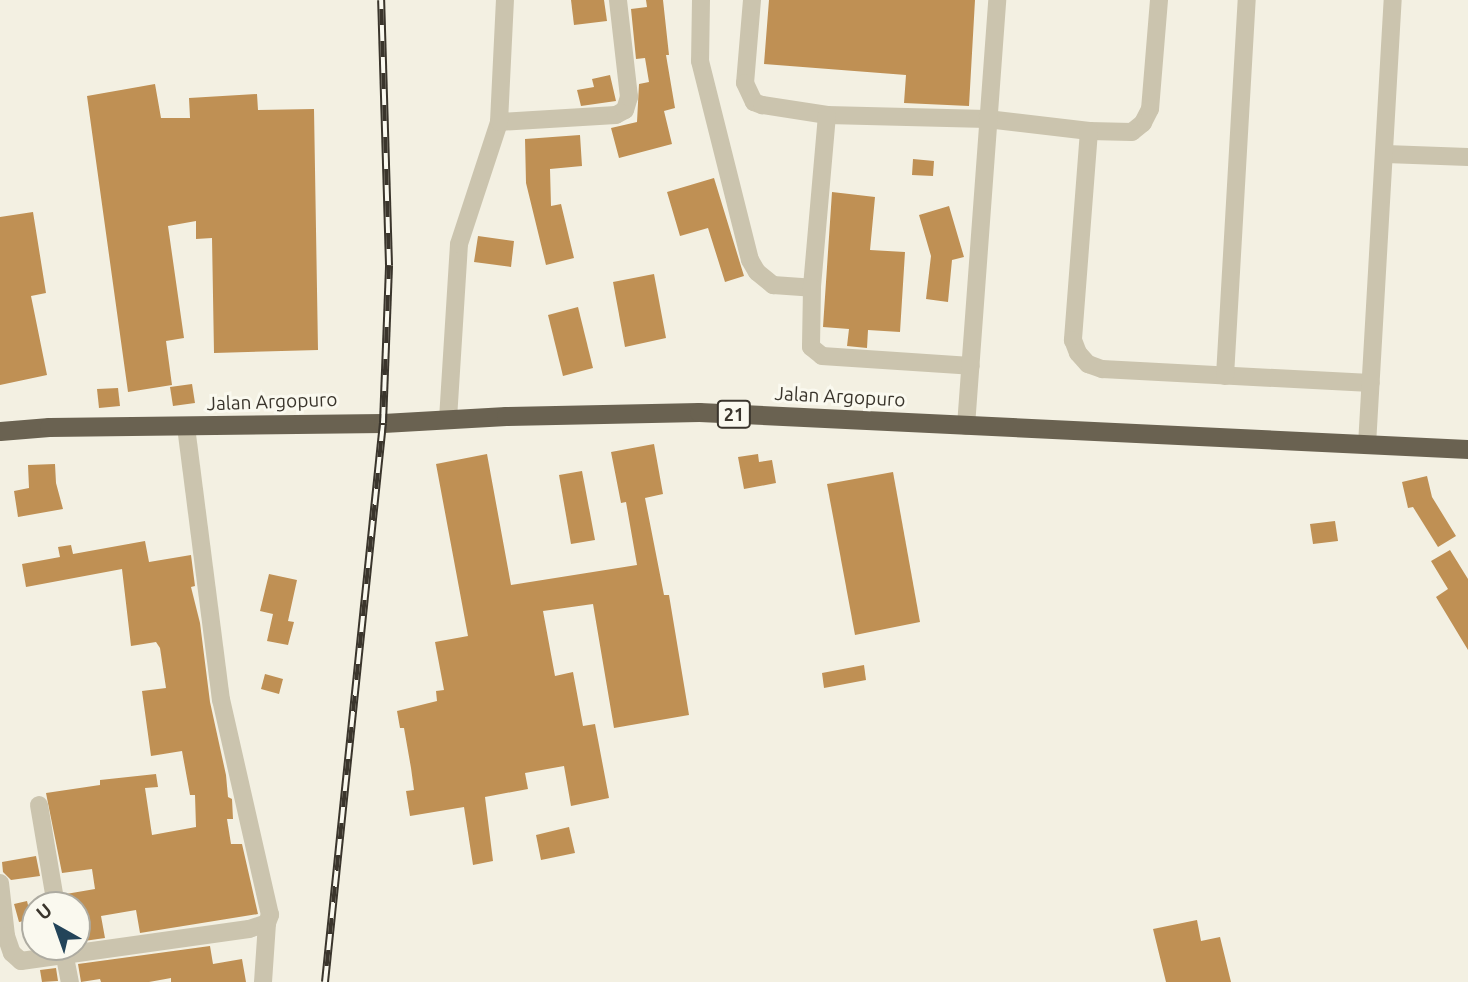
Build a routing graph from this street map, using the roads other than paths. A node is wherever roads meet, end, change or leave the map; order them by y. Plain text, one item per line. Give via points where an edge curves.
1 (505, 0) edge
2 (618, 0) edge
3 (701, 0) edge
4 (752, 0) edge
5 (997, 0) edge
6 (1159, 0) edge
7 (1247, 0) edge
8 (1393, 0) edge
9 (827, 114) junction
10 (987, 119) junction
11 (499, 122) junction
12 (1089, 131) junction
13 (1386, 154) junction
14 (1468, 157) edge
15 (812, 288) junction
16 (971, 366) junction
17 (1225, 376) junction
18 (1371, 383) junction
19 (448, 419) junction
20 (966, 426) junction
21 (186, 428) junction
22 (0, 430) edge
23 (1367, 445) junction
24 (1468, 449) edge
25 (39, 804) dead end
26 (0, 883) edge
27 (54, 891) edge
28 (267, 923) junction
29 (91, 947) edge
30 (21, 961) edge
31 (66, 961) edge
32 (69, 982) edge
33 (264, 982) edge

1 - 11 street
2 - 11 street via 629,97 625,110 616,115
3 - 15 street via 700,61 750,260 773,285
4 - 9 street via 748,93 762,105
5 - 10 street
6 - 12 street via 1150,109 1143,123 1132,132
7 - 17 street
8 - 13 street
9 - 10 street
9 - 15 street
10 - 12 street
10 - 16 street
11 - 19 street via 462,229
12 - 17 street via 1073,340 1078,353 1088,364 1102,369
13 - 14 street
13 - 18 street
15 - 16 street via 809,340 816,353
16 - 20 street
17 - 18 street
18 - 23 street
19 - 20 highway, Jalan Argopuro / 21 via 699,412
19 - 21 highway, Jalan Argopuro / 21
20 - 23 highway, Jalan Argopuro / 21
21 - 22 highway, Jalan Argopuro / 21
21 - 28 street via 221,699 270,915
23 - 24 highway, Jalan Argopuro / 21
25 - 27 street
26 - 30 street via 6,936
28 - 29 street via 249,929
28 - 33 street
31 - 32 street

